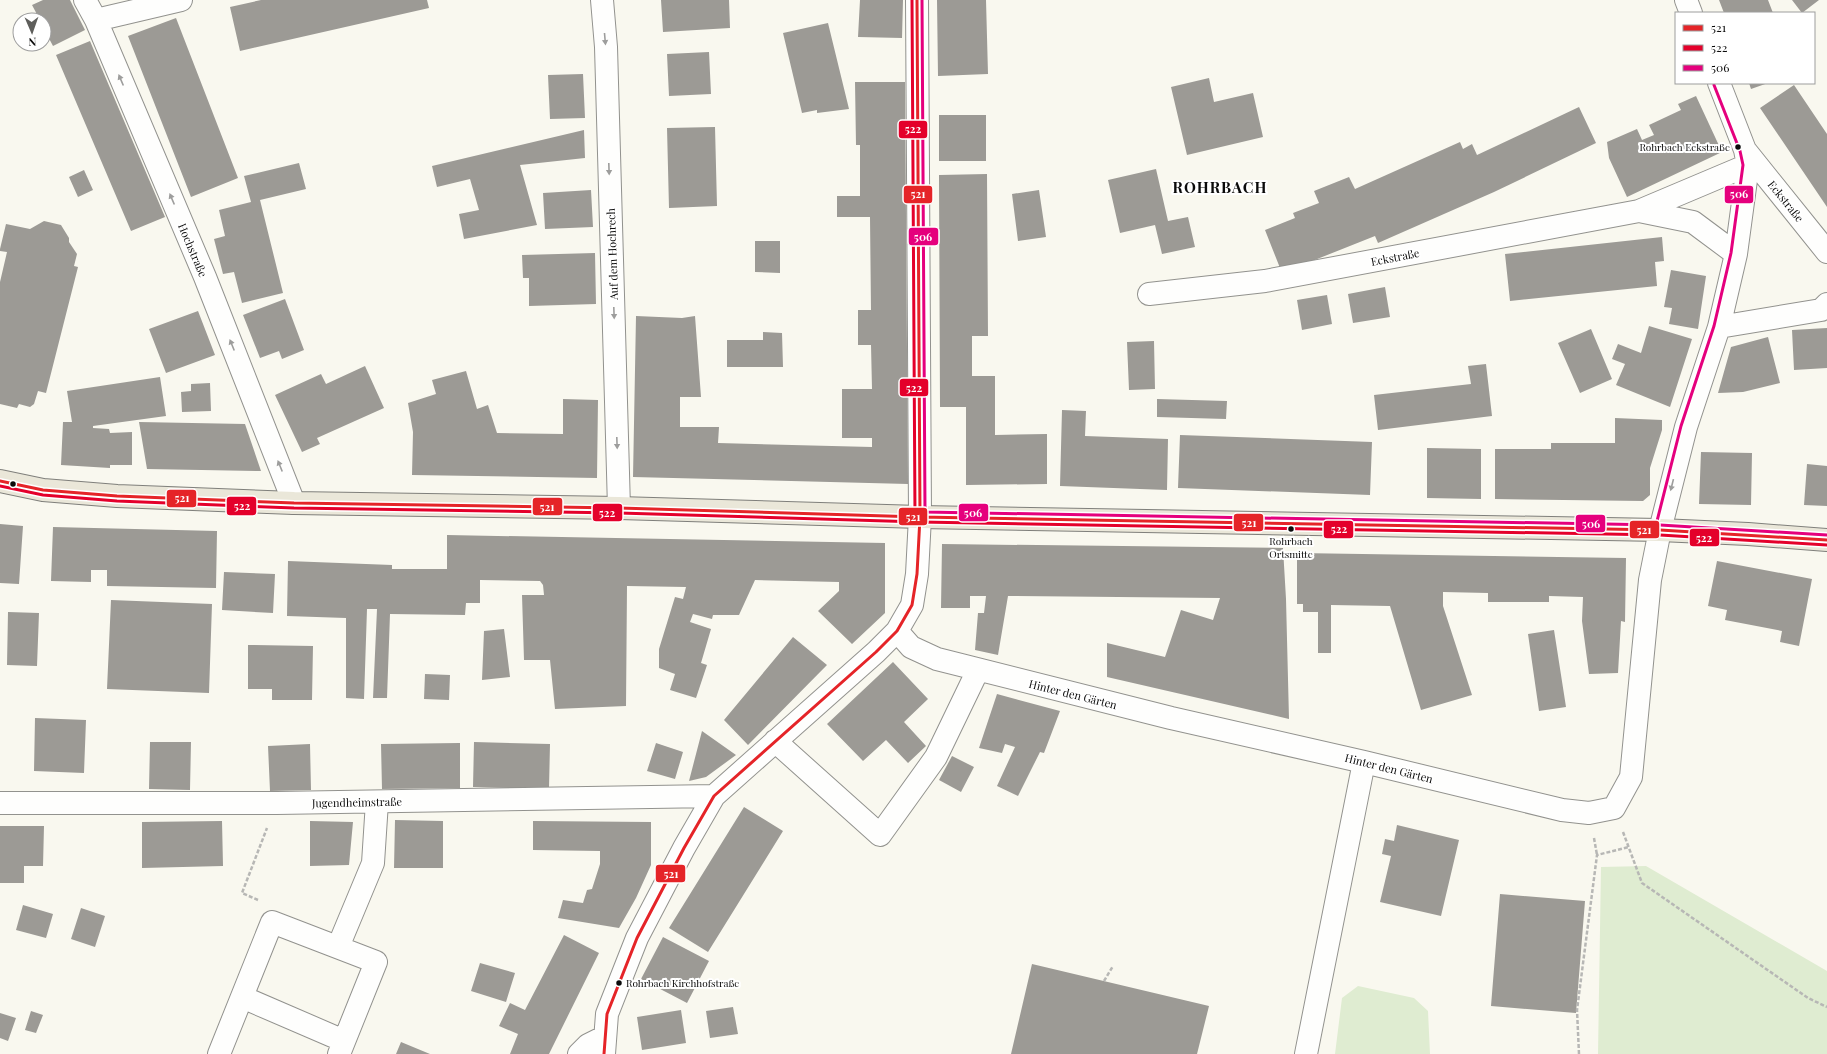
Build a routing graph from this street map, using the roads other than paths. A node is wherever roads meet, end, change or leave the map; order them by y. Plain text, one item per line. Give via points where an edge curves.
1 (85, 0) edge
2 (181, 0) edge
3 (602, 0) edge
4 (917, 0) edge
5 (1686, 0) edge
6 (1691, 12) edge
7 (96, 20) junction
8 (1719, 84) edge
9 (1747, 158) junction
10 (1639, 211) junction
11 (1827, 252) edge
12 (1736, 254) junction
13 (1149, 294) dead end
14 (1827, 304) edge
15 (1719, 327) junction
16 (0, 481) edge
17 (294, 503) junction
18 (619, 508) junction
19 (920, 517) junction
20 (1660, 530) junction
21 (1827, 540) edge
22 (896, 631) junction
23 (978, 670) junction
24 (775, 741) junction
25 (1364, 762) junction
26 (714, 796) junction
27 (377, 802) junction
28 (0, 803) edge
29 (338, 947) junction
30 (242, 997) junction
31 (604, 1046) edge
32 (341, 1048) edge
33 (219, 1054) edge
34 (579, 1054) edge
35 (1306, 1054) edge

1 - 7 street, Hochstraße
2 - 7 street
3 -> 18 street, Auf dem Hochrech via 606,55
4 - 19 street
5 - 6 street
17 -> 7 street, Hochstraße via 205,277
8 - 9 street, Eckstraße
9 - 10 street, Eckstraße
9 - 11 street, Eckstraße
9 - 12 street, Eckstraße
10 - 12 street, Eckstraße via 1694,222
10 - 13 street, Eckstraße via 1265,281
12 - 15 street, Eckstraße
14 - 15 street via 1822,310
15 -> 20 street, Eckstraße via 1686,427
16 - 17 main road via 43,490 117,496
17 - 18 main road
18 - 19 main road
19 - 20 main road
19 - 22 street via 917,574 912,605
20 - 21 main road
20 - 25 street, Hinter den Gärten via 1650,580 1631,777 1614,808 1589,813 1562,810
22 - 23 street, Hinter den Gärten via 911,647 936,659
22 - 24 street via 876,652
23 - 24 street via 936,757 880,835
23 - 25 street, Hinter den Gärten
24 - 26 street
25 - 35 street
26 - 27 street, Jugendheimstraße
26 - 31 street via 637,938 607,1014
27 - 28 street, Jugendheimstraße
27 - 29 street via 373,864
29 - 30 street via 272,922
29 - 32 street via 376,962
30 - 32 street
30 - 33 street
31 - 34 street via 588,1046

